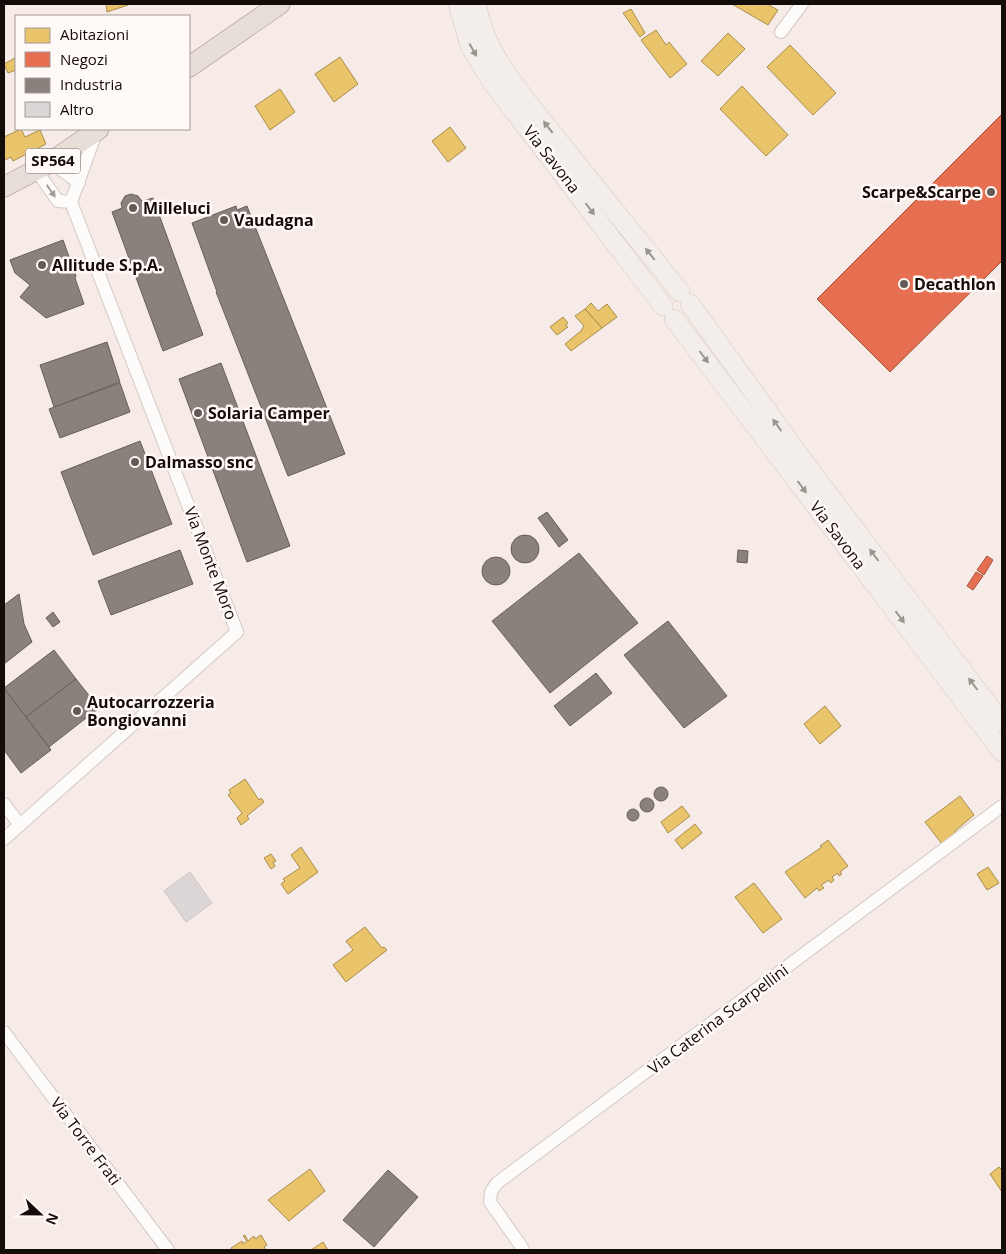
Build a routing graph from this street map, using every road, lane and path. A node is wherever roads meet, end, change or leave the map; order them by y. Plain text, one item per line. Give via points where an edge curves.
1 (280, 4) edge
2 (458, 4) edge
3 (476, 4) edge
4 (802, 4) edge
5 (781, 32) dead end
6 (190, 66) edge
7 (97, 130) edge
8 (98, 130) edge
9 (44, 166) junction
10 (79, 183) junction
11 (4, 187) edge
12 (72, 202) junction
13 (1002, 723) edge
14 (1002, 752) edge
15 (4, 804) edge
16 (1002, 806) edge
17 (20, 825) junction
18 (4, 839) edge
19 (4, 1032) edge
20 (168, 1250) edge
21 (523, 1250) edge

1 - 6 main road
2 -> 14 street, Via Savona via 470,46 492,82
13 -> 3 street, Via Savona via 810,470 685,298 514,83 489,44
4 - 5 street
7 - 9 main road, SP564
8 - 10 street
9 - 10 street
9 - 11 main road, SP564
9 -> 12 street via 58,201
10 - 12 street
12 - 17 street, Via Monte Moro via 238,632
15 - 17 street
16 - 21 street, Via Caterina Scarpellini via 497,1183 491,1192 490,1202
17 - 18 street, Via Monte Moro
19 - 20 street, Via Torre Frati

